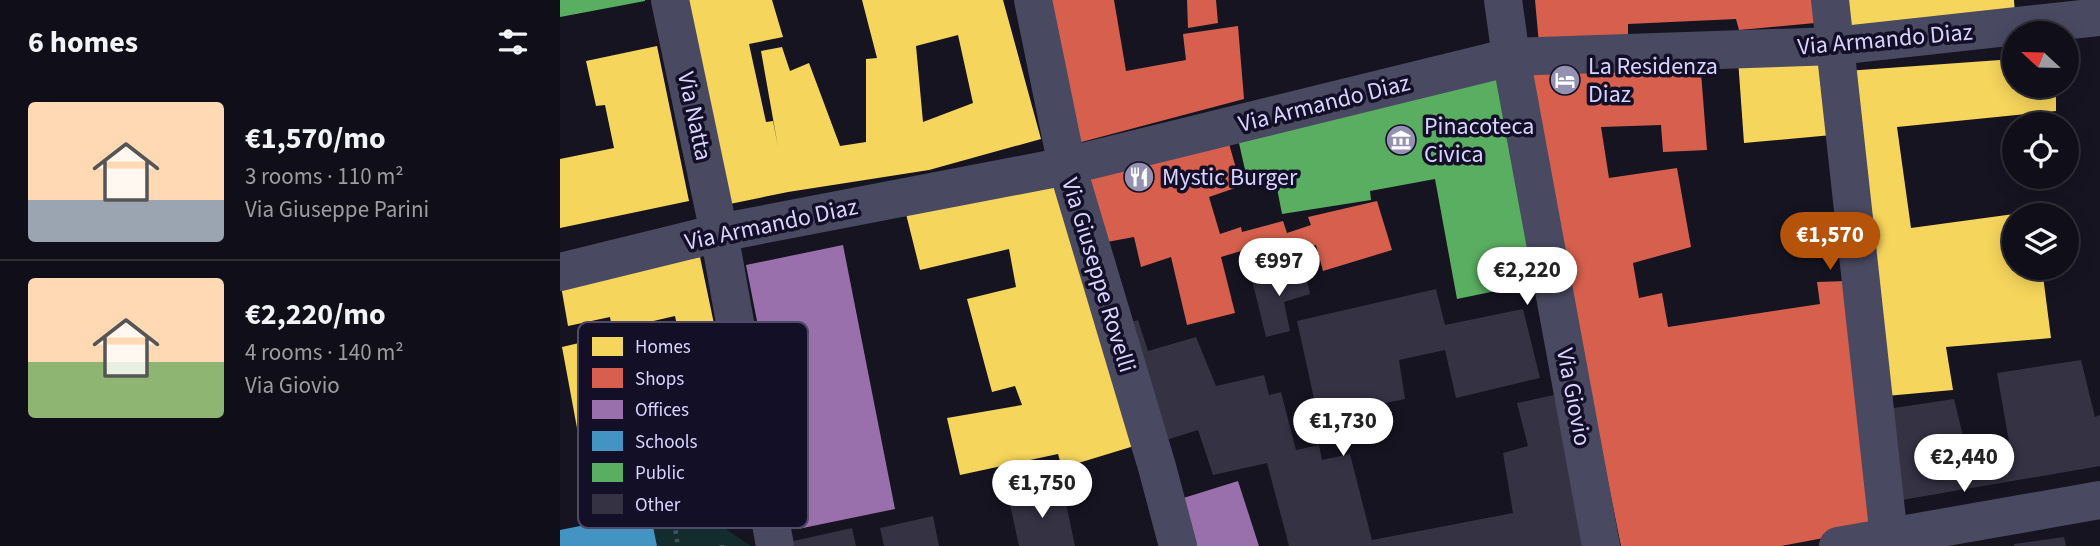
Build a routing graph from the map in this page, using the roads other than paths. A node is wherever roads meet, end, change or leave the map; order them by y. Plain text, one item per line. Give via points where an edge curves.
1 (670, 0) edge
2 (1033, 0) edge
3 (1503, 0) edge
4 (1830, 0) edge
5 (2100, 17) edge
6 (1835, 46) junction
7 (1511, 57) junction
8 (1066, 166) junction
9 (719, 233) junction
10 (560, 272) edge
11 (735, 322) edge
12 (2100, 500) edge
13 (772, 528) edge
14 (1889, 538) junction
15 (775, 546) edge
16 (1178, 546) edge
17 (1601, 546) edge
18 (1838, 546) edge

1 - 9 street, Via Natta
2 - 8 street, Via Giuseppe Rovelli
3 - 7 street, Via Giovio
4 - 6 street
5 - 6 street, Via Armando Diaz
6 - 7 street, Via Armando Diaz
6 - 14 street
7 - 8 street, Via Armando Diaz
7 - 17 street, Via Giovio
8 - 9 street, Via Armando Diaz
8 - 16 street, Via Giuseppe Rovelli
9 - 10 street, Via Armando Diaz
9 - 11 street, Via Natta
12 - 14 street
13 - 15 street, Via Natta
14 - 18 street

